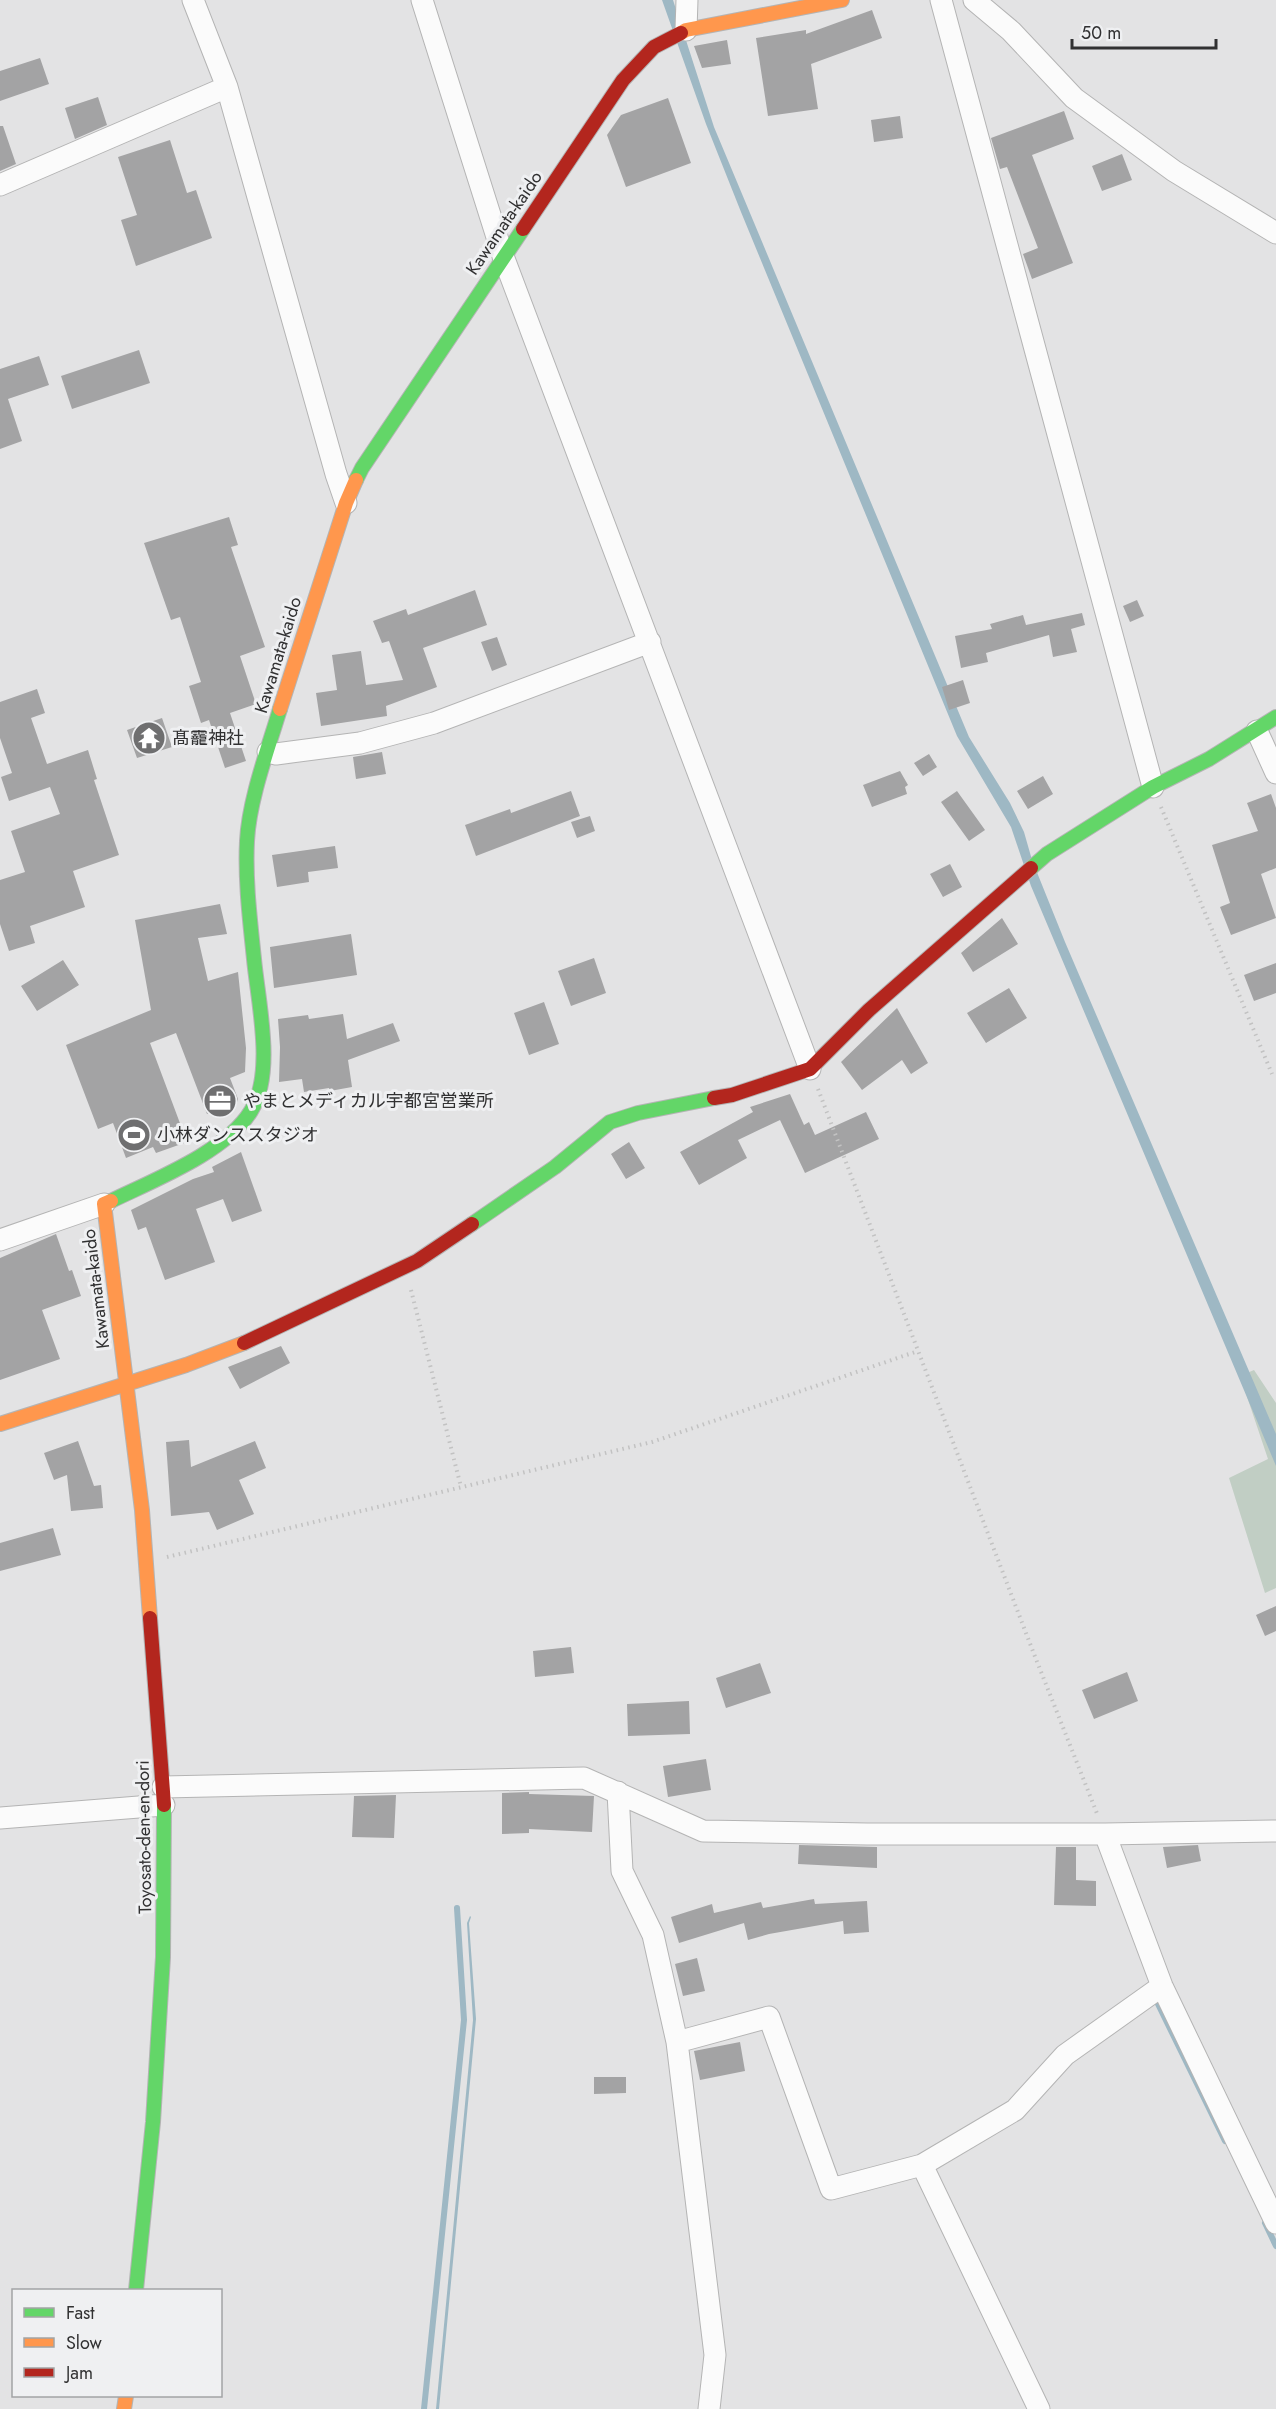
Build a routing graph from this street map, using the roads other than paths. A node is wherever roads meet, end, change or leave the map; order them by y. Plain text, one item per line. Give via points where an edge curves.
1 (193, 0) edge
2 (422, 0) edge
3 (687, 0) edge
4 (842, 0) edge
5 (940, 0) edge
6 (974, 0) edge
7 (686, 30) junction
8 (227, 87) junction
9 (0, 185) edge
10 (1276, 233) edge
11 (503, 256) junction
12 (346, 502) junction
13 (650, 642) junction
14 (1276, 717) edge
15 (1257, 731) junction
16 (268, 752) junction
17 (1276, 773) edge
18 (1153, 787) junction
19 (810, 1069) junction
20 (104, 1204) junction
21 (0, 1240) edge
22 (125, 1383) junction
23 (0, 1424) edge
24 (618, 1792) junction
25 (163, 1796) junction
26 (0, 1818) edge
27 (1276, 1831) edge
28 (1105, 1834) junction
29 (1162, 1986) junction
30 (677, 2042) junction
31 (922, 2165) junction
32 (1276, 2223) edge
33 (136, 2289) edge
34 (709, 2409) edge
35 (1039, 2409) edge

1 - 8 street
2 - 11 street
3 - 7 street
4 - 7 street, Kawamata-kaido
5 - 18 street
6 - 10 street via 1011,31 1074,98 1174,171
7 - 11 street, Kawamata-kaido via 654,47 623,80
8 - 9 street
8 - 12 street
11 - 12 street, Kawamata-kaido via 362,468
11 - 13 street
12 - 16 street, Kawamata-kaido
13 - 16 street via 434,723 360,743
13 - 19 street
14 - 15 street
15 - 17 street
15 - 18 street
16 - 20 street, Kawamata-kaido via 255,798 246,859 262,1047 262,1082 252,1110 233,1134 196,1158
18 - 19 street via 1047,854 869,1010
19 - 22 street via 732,1095 610,1122 555,1167 417,1261 259,1337
20 - 21 street
20 - 22 street, Kawamata-kaido
22 - 23 street
22 - 25 street, Toyosato-den-en-dori via 146,1562
24 - 25 street via 584,1779
24 - 28 street via 703,1831
24 - 30 street via 622,1871 653,1935
25 - 26 street
25 - 33 street, Toyosato-den-en-dori via 163,1957 153,2122
27 - 28 street
28 - 29 street
29 - 31 street via 1065,2055 1016,2110
29 - 32 street
30 - 31 street via 769,2017 831,2189
30 - 34 street via 715,2355
31 - 35 street

